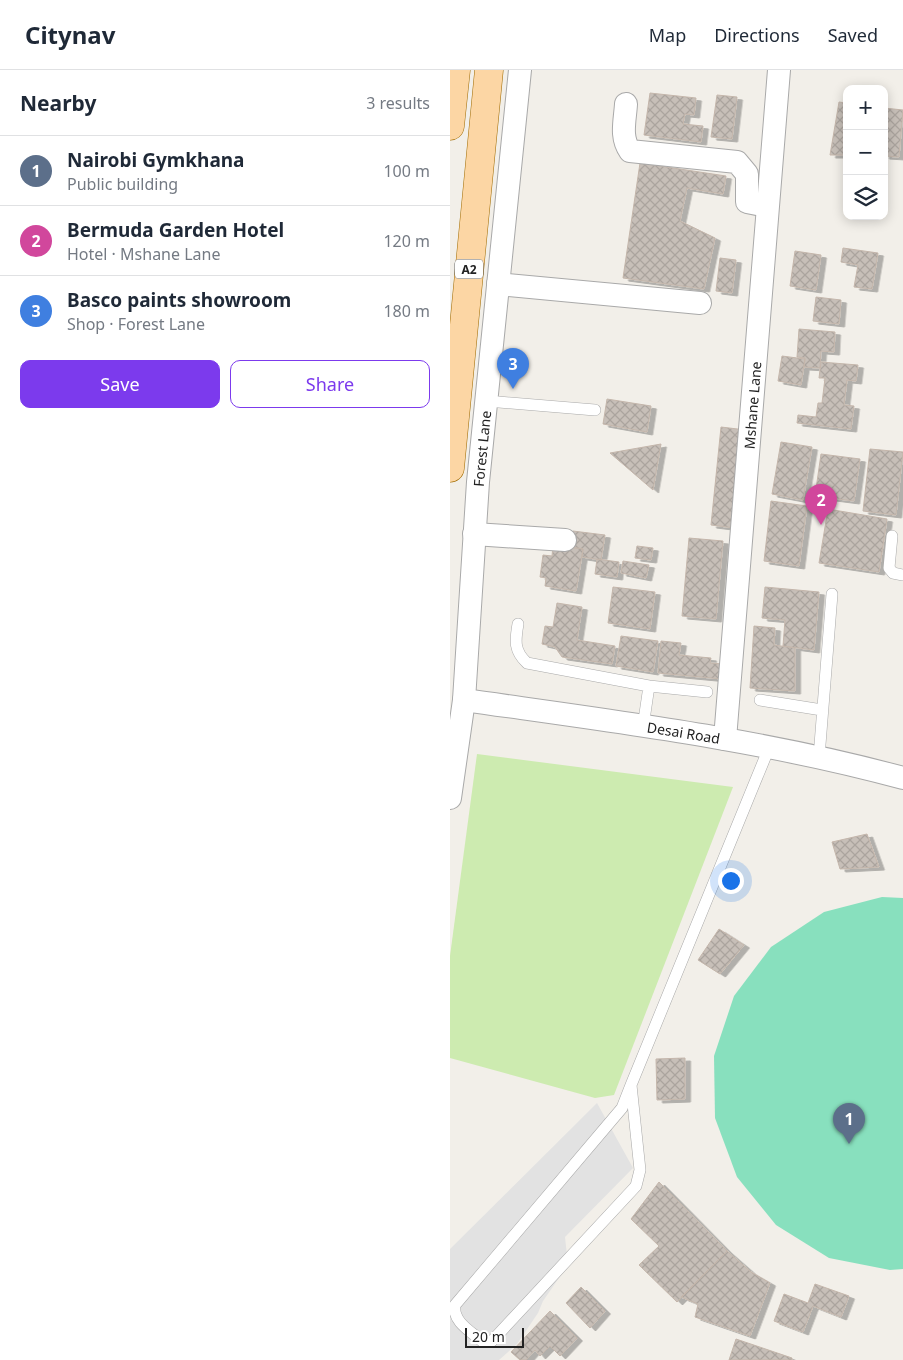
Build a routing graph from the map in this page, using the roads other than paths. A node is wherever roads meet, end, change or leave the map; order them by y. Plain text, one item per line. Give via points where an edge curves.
1 (456, 70) edge
2 (489, 70) edge
3 (520, 70) edge
4 (779, 70) edge
5 (626, 104) dead end
6 (450, 126) edge
7 (767, 206) junction
8 (498, 284) junction
9 (700, 304) dead end
10 (487, 401) junction
11 (595, 410) dead end
12 (450, 468) edge
13 (474, 534) junction
14 (892, 536) dead end
15 (565, 540) dead end
16 (903, 575) edge
17 (832, 594) dead end
18 (518, 624) dead end
19 (649, 686) junction
20 (707, 692) dead end
21 (464, 700) junction
22 (760, 700) dead end
23 (822, 710) junction
24 (642, 727) junction
25 (725, 739) junction
26 (769, 748) junction
27 (819, 757) junction
28 (903, 772) edge
29 (903, 778) edge
30 (450, 798) edge
31 (631, 1085) junction

1 - 6 main road
2 - 12 main road, A2
3 - 8 street, Forest Lane
4 - 7 street, Mshane Lane
5 - 7 street via 623,134 624,143 630,151 737,162 746,174 747,202
7 - 25 street, Mshane Lane
8 - 9 street
8 - 10 street, Forest Lane
10 - 11 lane
10 - 13 street, Forest Lane
13 - 15 street
13 - 21 street, Forest Lane
14 - 16 lane via 889,568 893,573
17 - 23 lane
18 - 19 lane via 514,642 519,655 527,663
19 - 20 lane
19 - 24 lane
21 - 24 street, Desai Road
21 - 30 street, Forest Lane
22 - 23 lane
23 - 27 lane
24 - 25 street, Desai Road
25 - 26 street, Desai Road
26 - 27 street, Desai Road
26 - 31 lane
27 - 29 street, Desai Road
28 - 29 street
31 - 31 lane via 640,1170 636,1186 492,1341 483,1342 456,1319 455,1305 617,1116

